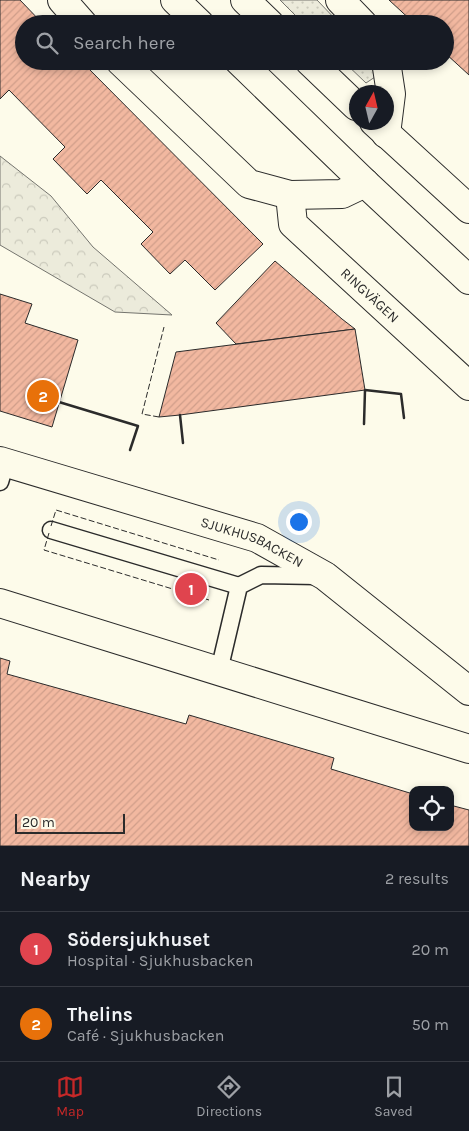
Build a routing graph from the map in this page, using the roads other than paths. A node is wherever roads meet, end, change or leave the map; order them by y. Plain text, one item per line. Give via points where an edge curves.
1 (62, 0) edge
2 (175, 0) edge
3 (245, 0) edge
4 (340, 0) edge
5 (75, 15) edge
6 (191, 15) edge
7 (261, 15) edge
8 (354, 15) edge
9 (129, 70) edge
10 (248, 70) edge
11 (318, 70) edge
12 (387, 70) edge
13 (390, 85) edge
14 (349, 99) edge
15 (382, 130) edge
16 (365, 183) junction
17 (290, 195) junction
18 (469, 209) edge
19 (469, 280) edge
20 (469, 386) edge
21 (2, 468) edge
22 (51, 530) dead end
23 (325, 576) junction
24 (239, 586) junction
25 (0, 603) edge
26 (219, 671) junction
27 (469, 691) edge
28 (469, 749) edge

1 - 5 street
2 - 6 street
3 - 7 street
4 - 8 street
9 - 17 street via 249,184
10 - 16 street
11 - 14 street
12 - 13 street
15 - 18 street
16 - 17 street via 342,194
16 - 19 street
17 - 20 street, RINGVÄGEN via 293,224
21 - 23 street, SJUKHUSBACKEN via 257,538
22 - 24 lane
23 - 24 lane via 261,576
23 - 27 street, SJUKHUSBACKEN
24 - 26 lane
25 - 26 street
26 - 28 street

